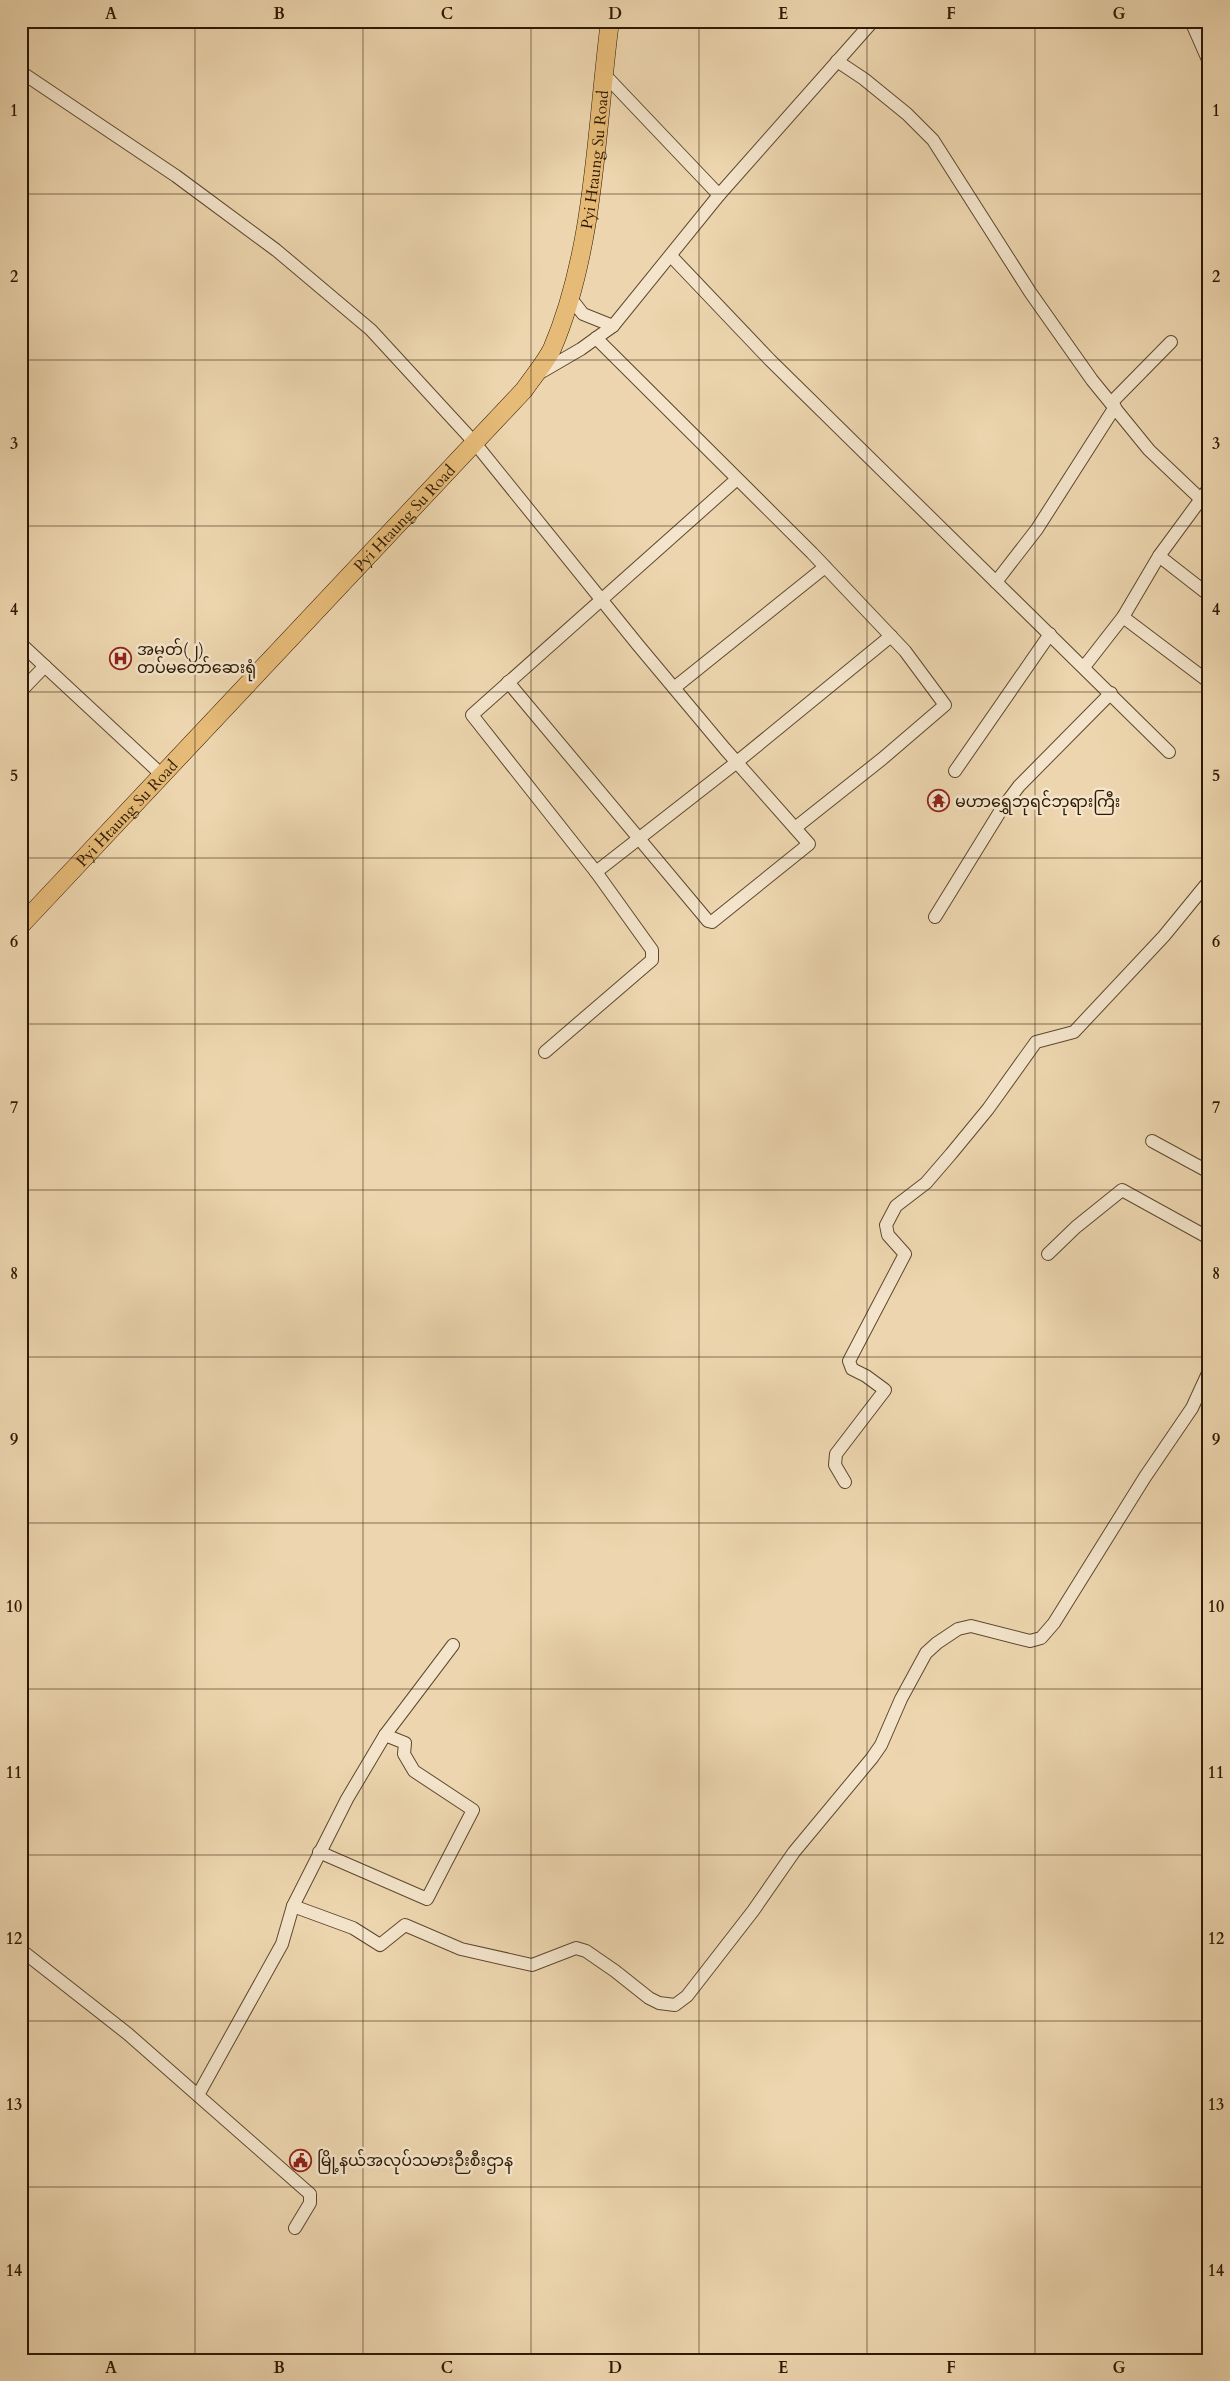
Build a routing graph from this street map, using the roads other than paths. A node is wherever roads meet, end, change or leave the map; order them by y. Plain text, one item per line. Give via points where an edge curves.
1 (610, 21) edge
2 (872, 21) edge
3 (1191, 21) edge
4 (838, 61) junction
5 (1209, 62) edge
6 (21, 72) edge
7 (603, 73) junction
8 (720, 195) junction
9 (671, 256) junction
10 (569, 296) junction
11 (612, 326) junction
12 (596, 338) junction
13 (1171, 342) dead end
14 (533, 377) junction
15 (1113, 405) junction
16 (474, 442) junction
17 (737, 478) junction
18 (1209, 488) edge
19 (1204, 503) edge
20 (1159, 556) junction
21 (826, 567) junction
22 (996, 582) junction
23 (1209, 595) edge
24 (601, 598) junction
25 (1123, 617) junction
26 (1050, 634) junction
27 (891, 636) junction
28 (21, 644) edge
29 (46, 666) junction
30 (1084, 667) junction
31 (508, 682) junction
32 (1209, 682) edge
33 (674, 688) junction
34 (21, 691) edge
35 (1111, 694) junction
36 (1170, 752) dead end
37 (737, 762) junction
38 (954, 771) dead end
39 (162, 775) junction
40 (795, 828) junction
41 (639, 837) junction
42 (596, 872) junction
43 (1209, 881) edge
44 (935, 917) dead end
45 (21, 926) edge
46 (545, 1052) dead end
47 (1152, 1141) dead end
48 (1209, 1172) edge
49 (1209, 1238) edge
50 (1048, 1254) dead end
51 (1209, 1371) edge
52 (845, 1482) dead end
53 (453, 1645) dead end
54 (385, 1735) junction
55 (319, 1852) junction
56 (293, 1906) junction
57 (21, 1950) edge
58 (198, 2095) junction
59 (295, 2228) dead end

1 - 7 highway, Pyi Htaung Su Road
2 - 4 street
3 - 5 street
4 - 8 street
4 - 15 street via 907,114 933,140 1030,292
6 - 16 street via 176,176 276,250 371,330
7 - 8 street
7 - 10 highway, Pyi Htaung Su Road via 590,195 575,280
8 - 9 street
9 - 11 street
9 - 22 street via 770,360
10 - 11 street via 583,314
10 - 14 highway, Pyi Htaung Su Road via 551,350
11 - 12 street
12 - 14 street
12 - 17 street
13 - 15 street
14 - 16 highway, Pyi Htaung Su Road
15 - 19 street via 1149,450
15 - 22 street via 1037,528
16 - 24 street
16 - 39 highway, Pyi Htaung Su Road
17 - 21 street
17 - 24 street
18 - 19 street
19 - 20 street
20 - 23 street
20 - 25 street
21 - 27 street
21 - 33 street
22 - 26 street
24 - 31 street
24 - 33 street
25 - 30 street
25 - 32 street
26 - 30 street
26 - 38 street
27 - 37 street
27 - 40 street via 945,704 882,760
28 - 29 street
29 - 34 street
29 - 39 street
30 - 35 street
31 - 41 street
31 - 42 street via 472,715
33 - 37 street
35 - 36 street
35 - 44 street via 1019,786
37 - 40 street
37 - 41 street
39 - 45 highway, Pyi Htaung Su Road
40 - 41 street via 809,844 712,922
41 - 42 street
42 - 46 street via 652,950 652,960
43 - 52 street via 1164,936 1074,1032 1036,1042 951,1154 926,1183 896,1206 886,1225 888,1235 905,1254 850,1361 852,1369 885,1390 836,1454 835,1465
47 - 48 street
49 - 50 street via 1122,1190
51 - 56 street via 1192,1408 1144,1477 1054,1623 1041,1638 1030,1641 971,1626 958,1629 926,1653 872,1758 794,1852 687,1996 676,2005 649,1998 586,1951 576,1948 532,1965 461,1949 405,1925 380,1944 353,1928
53 - 54 street
54 - 55 street
54 - 55 street via 404,1743 404,1754 414,1772 473,1810 427,1899
55 - 56 street
56 - 58 street via 282,1944
57 - 58 street via 128,2034
58 - 59 street via 310,2194 310,2203

